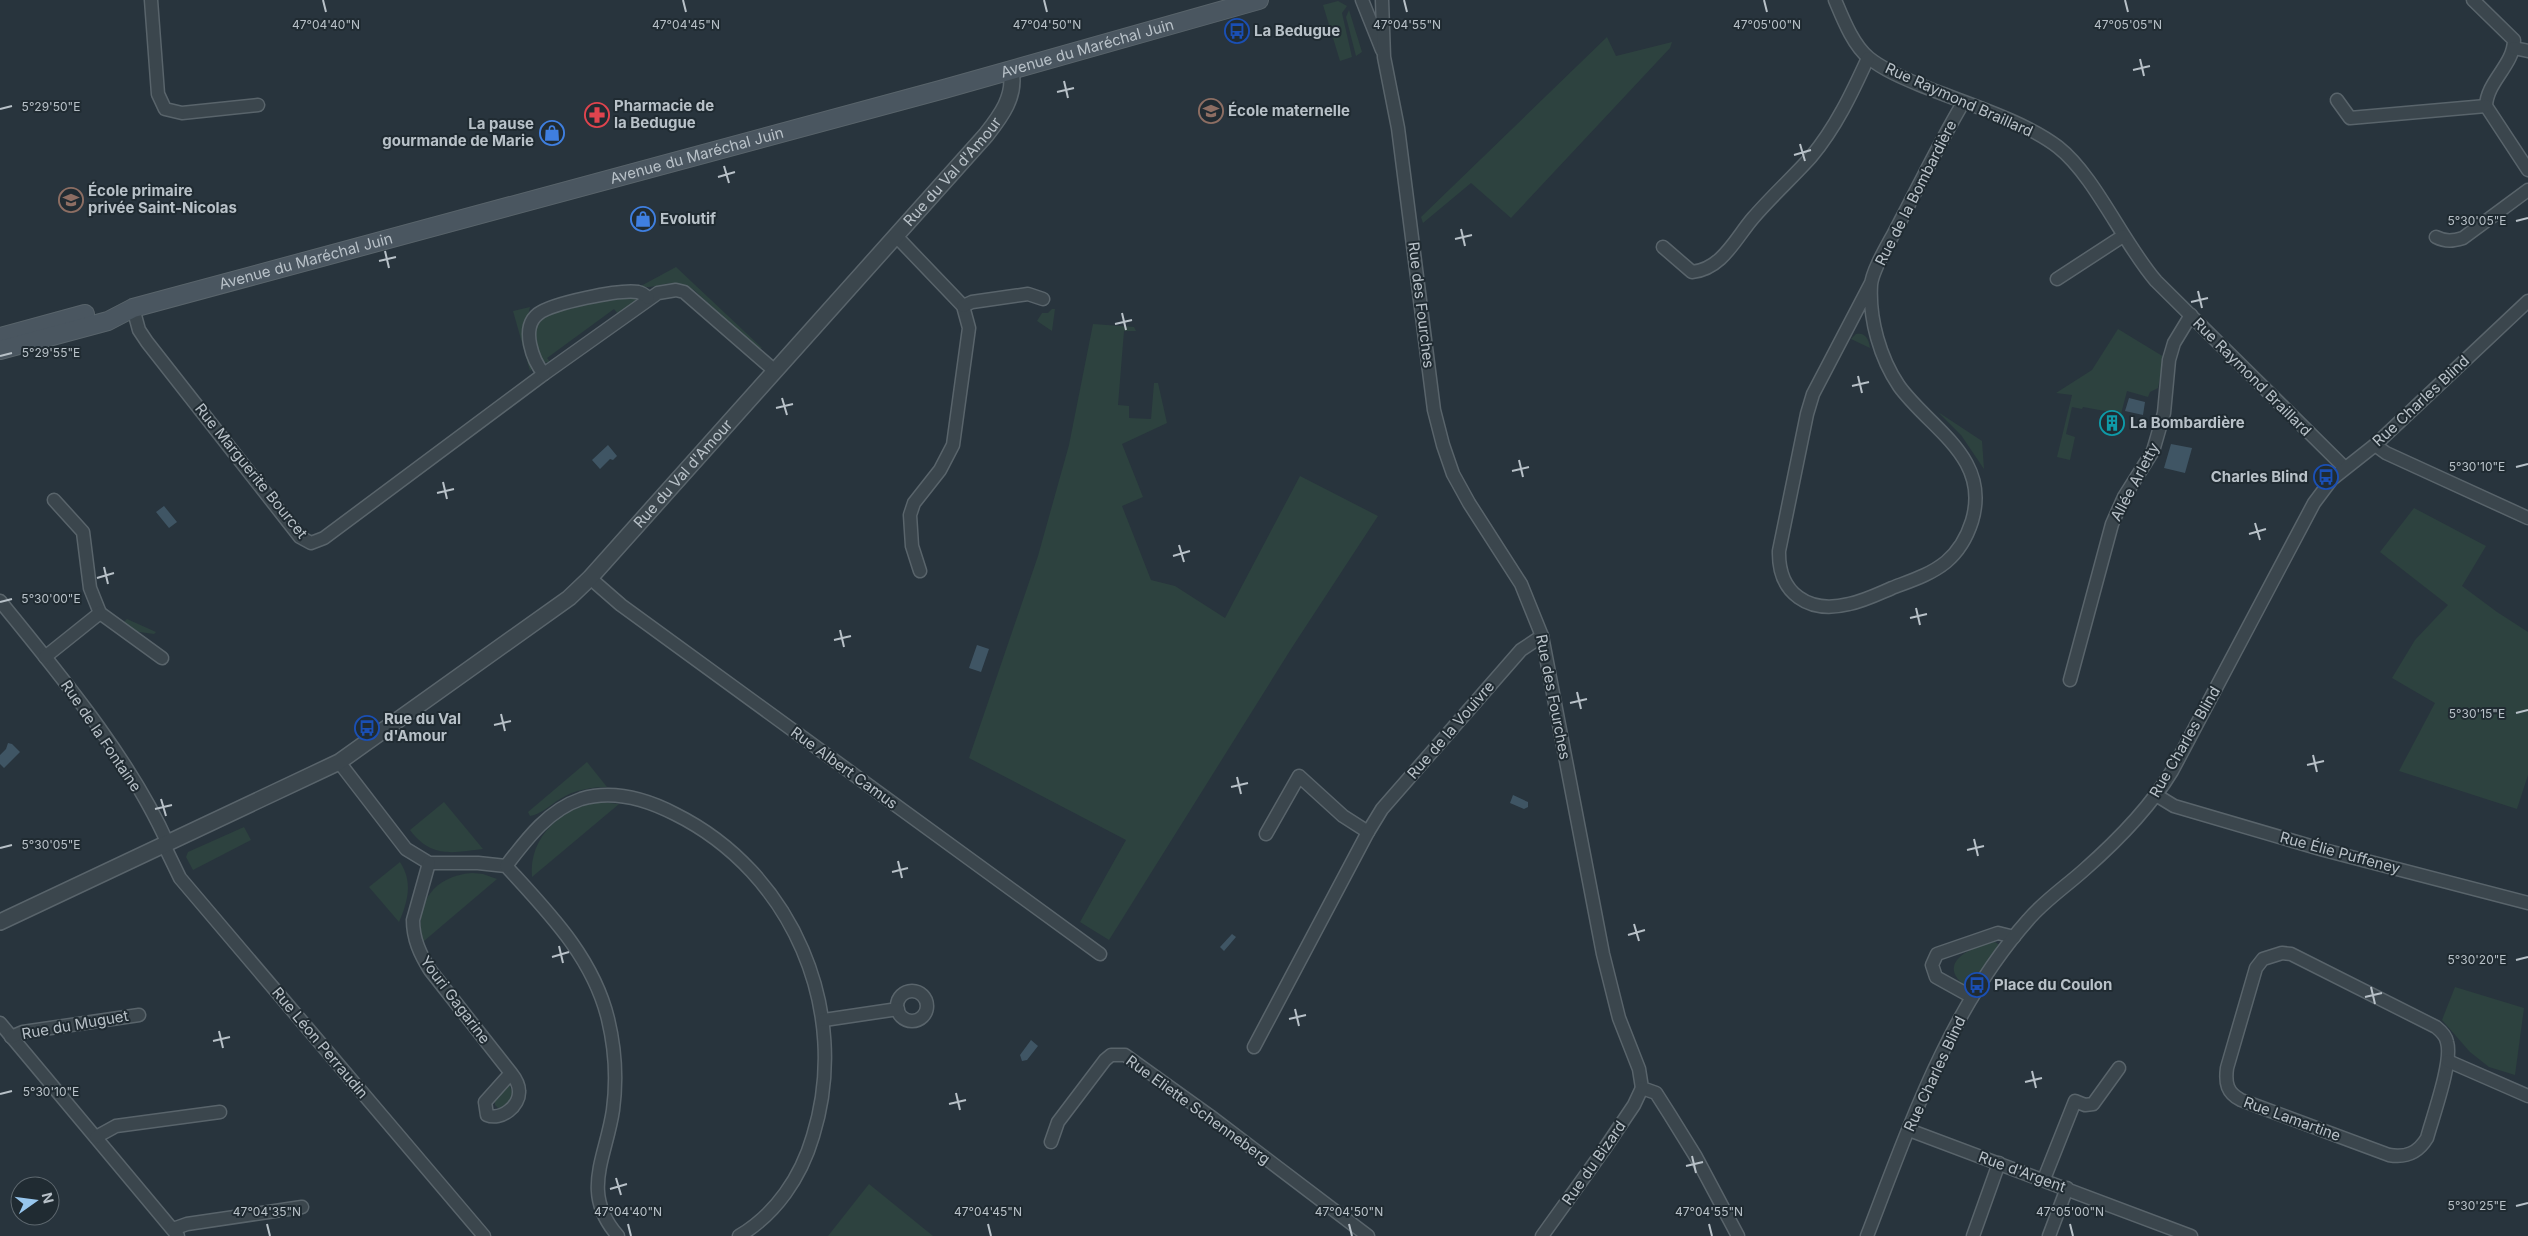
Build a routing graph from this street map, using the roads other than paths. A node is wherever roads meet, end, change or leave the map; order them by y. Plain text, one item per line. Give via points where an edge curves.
1 (151, 0) edge
2 (1259, 0) edge
3 (1362, 0) edge
4 (1382, 0) edge
5 (1835, 0) edge
6 (2473, 0) edge
7 (2514, 48) junction
8 (2528, 51) edge
9 (1384, 57) junction
10 (1868, 58) junction
11 (1012, 71) junction
12 (2337, 100) dead end
13 (1964, 103) junction
14 (258, 105) dead end
15 (2486, 106) junction
16 (2528, 170) edge
17 (2528, 190) edge
18 (896, 236) junction
19 (2123, 236) junction
20 (2436, 236) dead end
21 (1663, 247) dead end
22 (2057, 279) dead end
23 (1871, 283) junction
24 (648, 298) junction
25 (1043, 299) dead end
26 (2528, 301) edge
27 (963, 306) junction
28 (133, 308) junction
29 (2191, 315) junction
30 (0, 338) edge
31 (0, 350) edge
32 (775, 371) junction
33 (544, 374) junction
34 (2375, 445) junction
35 (2345, 468) junction
36 (54, 500) dead end
37 (2528, 518) edge
38 (920, 571) dead end
39 (590, 578) junction
40 (0, 601) edge
41 (100, 613) junction
42 (1542, 636) junction
43 (45, 657) junction
44 (162, 658) dead end
45 (2070, 680) dead end
46 (339, 762) junction
47 (2156, 796) junction
48 (1368, 832) junction
49 (1266, 834) dead end
50 (166, 845) junction
51 (429, 863) junction
52 (506, 866) junction
53 (2528, 903) edge
54 (0, 922) edge
55 (2014, 937) junction
56 (1100, 954) dead end
57 (1972, 997) junction
58 (898, 1009) dead end
59 (139, 1015) dead end
60 (824, 1020) junction
61 (0, 1024) edge
62 (11, 1037) junction
63 (1254, 1047) dead end
64 (2448, 1061) junction
65 (2119, 1068) dead end
66 (512, 1073) dead end
67 (1642, 1088) junction
68 (2528, 1096) edge
69 (220, 1112) dead end
70 (1908, 1130) junction
71 (96, 1137) junction
72 (1051, 1142) dead end
73 (1999, 1164) junction
74 (2044, 1179) junction
75 (2067, 1188) junction
76 (302, 1207) dead end
77 (175, 1233) edge
78 (484, 1236) edge
79 (618, 1236) edge
80 (739, 1236) edge
81 (1368, 1236) edge
82 (1542, 1236) edge
83 (1738, 1236) edge
84 (1867, 1236) edge
85 (1973, 1236) edge
86 (2049, 1236) edge
87 (2191, 1236) edge

1 - 14 street via 158,94 165,108 182,113
2 - 11 main road, Avenue du Maréchal Juin
3 - 9 street, Rue des Fourches
4 - 9 street, Rue des Fourches
5 - 10 street, Rue Raymond Braillard via 1854,40
6 - 7 street via 2509,33 2514,40
7 - 8 street
7 - 15 street via 2486,97
9 - 42 street, Rue des Fourches via 1398,128 1440,435 1453,474 1521,584
10 - 13 street, Rue Raymond Braillard via 1911,81
10 - 21 street, Rue Raymond Braillard via 1828,134 1716,265 1692,272
11 - 18 street, Rue du Val d'Amour via 1014,86 999,119
11 - 28 main road, Avenue du Maréchal Juin
12 - 15 street via 2350,118
13 - 19 street, Rue Raymond Braillard via 1996,115 2058,147 2086,180
13 - 23 street, Rue de la Bombardière
15 - 16 street
17 - 20 street via 2464,238 2453,241
18 - 27 street
18 - 32 street, Rue du Val d'Amour
19 - 22 street
19 - 29 street, Rue Raymond Braillard via 2141,263
23 - 23 street, Rue de la Bombardière via 1876,332 1888,367 1907,395 1947,436 1965,460 1975,488 1975,503 1967,536 1938,568 1858,602 1822,606 1798,599 1790,590 1780,571 1779,551 1813,394
24 - 32 street, Rue Marguerite Bourcet via 667,290 684,292
24 - 33 street, Rue Marguerite Bourcet
24 - 33 street via 636,292 609,294 553,307 537,315 530,325 530,338 533,354
25 - 27 street via 1028,294
26 - 34 street, Rue Charles Blind
27 - 38 street via 969,342 953,445 940,470 914,502 910,515 912,546
28 - 30 main road, Avenue du Maréchal Juin via 106,309
28 - 31 main road, Avenue du Maréchal Juin via 108,321
28 - 33 street, Rue Marguerite Bourcet via 139,330 148,342 300,537 311,543 324,538
29 - 35 street, Rue Raymond Braillard
29 - 45 street, Allée Arletty via 2174,344 2169,360 2159,434 2149,459 2124,497 2112,524
32 - 39 street, Rue du Val d'Amour
34 - 35 street, Rue Charles Blind
34 - 37 street via 2386,454
35 - 47 street, Rue Charles Blind via 2314,503
36 - 41 street via 83,532 90,588
39 - 46 street, Rue du Val d'Amour via 569,598
39 - 56 street, Rue Albert Camus via 620,606
40 - 43 street, Rue de la Fontaine
41 - 43 street
41 - 44 street
42 - 48 street, Rue de la Vouivre via 1521,650 1458,720 1382,809
42 - 67 street, Rue des Fourches via 1602,954
43 - 50 street, Rue de la Fontaine via 118,757 158,822
46 - 50 street, Rue du Val d'Amour
46 - 51 street via 406,850
47 - 53 street, Rue Élie Puffeney via 2183,809 2324,850
47 - 55 street, Rue Charles Blind via 2116,840 2038,908
48 - 49 street via 1343,816 1299,776
48 - 63 street, Rue de la Vouivre
50 - 54 street, Rue du Val d'Amour
50 - 78 street, Rue Léon Perraudin via 180,878
51 - 52 street
51 - 66 street, Youri Gagarine via 413,920 419,952
52 - 60 street via 539,826 579,800 620,795 669,810 728,848 765,886 799,941 814,980
52 - 79 street via 578,951 603,1002 614,1050 615,1084 613,1111 596,1184 606,1220
55 - 57 street, Rue Charles Blind
55 - 57 street via 1998,934 1937,954 1932,965 1936,977
57 - 70 street, Rue Charles Blind
58 - 60 street
59 - 62 street, Rue du Muguet via 23,1032
60 - 80 street via 825,1082 807,1155 797,1177 778,1202
61 - 62 street, Rue du Muguet
62 - 71 street, Rue du Muguet
64 - 64 street, Rue Lamartine via 2447,1042 2436,1027 2291,954 2282,953 2263,959 2256,968 2226,1077 2229,1091 2241,1100 2400,1157 2413,1153 2427,1138
64 - 68 street
65 - 74 street via 2093,1104 2074,1101
67 - 82 street, Rue du Bizard via 1604,1151
67 - 83 street via 1656,1093 1696,1157
69 - 71 street via 116,1126
70 - 73 street, Rue d'Argent
70 - 84 street, Rue Charles Blind
71 - 77 street, Rue du Muguet
72 - 81 street, Rue Eliette Schenneberg via 1058,1122 1105,1060 1111,1055 1125,1056
73 - 74 street, Rue d'Argent
73 - 85 street
74 - 75 street, Rue d'Argent
75 - 86 street
75 - 87 street, Rue d'Argent
76 - 77 street, Rue du Muguet via 187,1224

